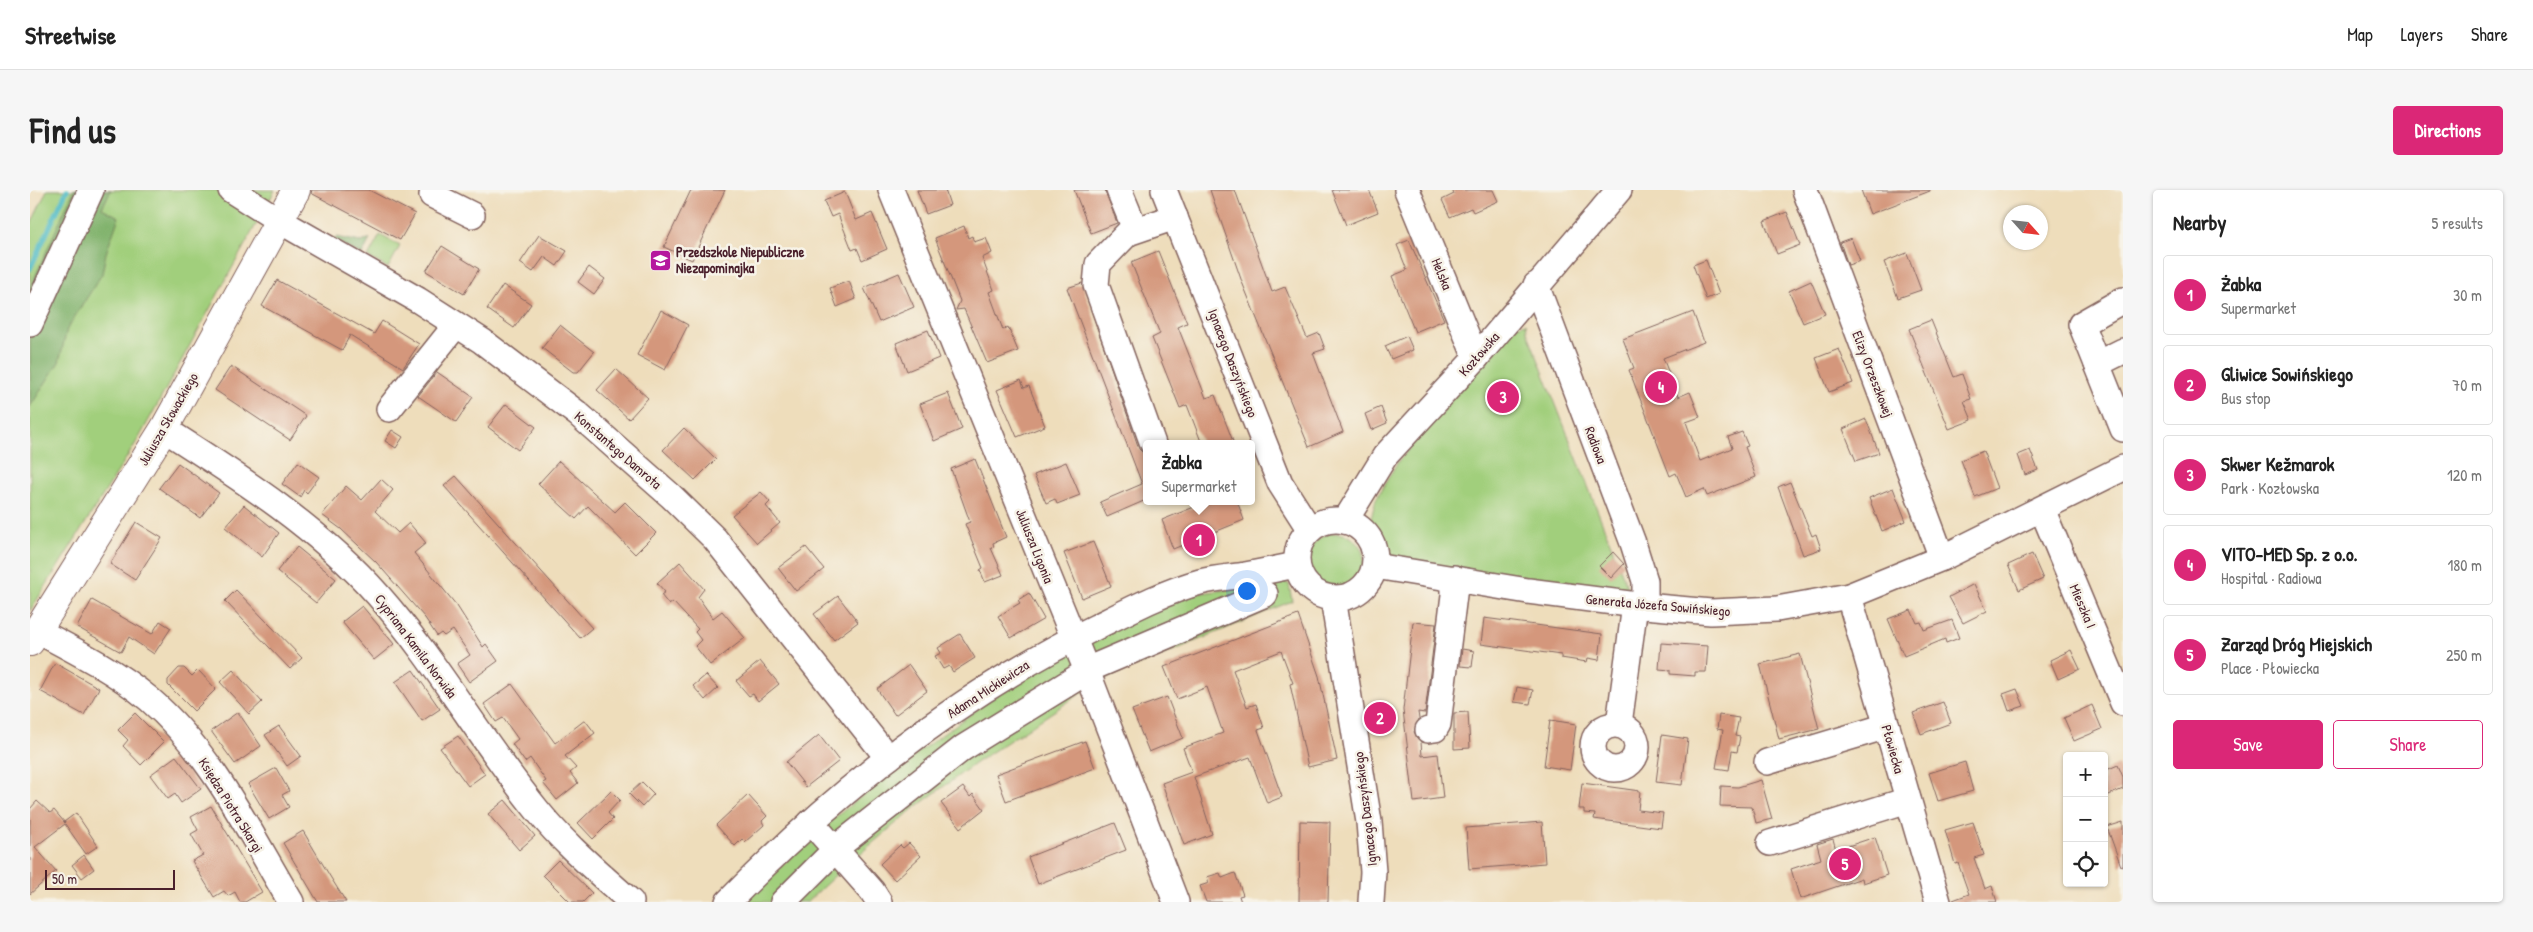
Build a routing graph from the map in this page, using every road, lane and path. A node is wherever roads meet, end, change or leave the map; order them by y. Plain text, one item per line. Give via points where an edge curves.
1 (91, 190) edge
2 (231, 190) edge
3 (296, 190) edge
4 (891, 190) edge
5 (1119, 190) edge
6 (1164, 190) edge
7 (1408, 190) edge
8 (1619, 190) edge
9 (1805, 190) edge
10 (432, 195) dead end
11 (472, 215) dead end
12 (1176, 217) junction
13 (280, 221) junction
14 (1135, 229) junction
15 (1536, 285) junction
16 (2123, 300) edge
17 (30, 324) edge
18 (456, 324) junction
19 (2123, 351) edge
20 (1476, 358) junction
21 (2097, 364) junction
22 (389, 409) dead end
23 (2122, 423) edge
24 (164, 429) junction
25 (1152, 440) edge
26 (2123, 468) edge
27 (2042, 509) junction
28 (1345, 521) junction
29 (1310, 530) junction
30 (1942, 558) junction
31 (1297, 565) junction
32 (1375, 566) junction
33 (1454, 578) junction
34 (1265, 594) dead end
35 (1849, 596) junction
36 (1333, 598) junction
37 (1640, 606) junction
38 (34, 636) edge
39 (1073, 638) junction
40 (1087, 670) junction
41 (2123, 703) edge
42 (1619, 724) dead end
43 (1886, 726) junction
44 (1428, 730) dead end
45 (888, 758) junction
46 (1767, 762) dead end
47 (1908, 800) junction
48 (811, 822) junction
49 (1770, 843) dead end
50 (835, 849) junction
51 (290, 902) edge
52 (631, 902) edge
53 (728, 902) edge
54 (783, 902) edge
55 (878, 902) edge
56 (1176, 902) edge
57 (1371, 902) edge
58 (1938, 902) edge

1 - 17 street
2 - 13 street, Konstantego Damrota
3 - 13 main road, Juliusza Słowackiego
4 - 39 street, Juliusza Ligonia
5 - 14 street
6 - 12 street, Ignacego Daszyńskiego
7 - 20 street, Helska
8 - 15 street, Kozłowska
9 - 30 street, Elizy Orzeszkowej
10 - 11 street
12 - 14 street
12 - 29 street, Ignacego Daszyńskiego via 1280,482
13 - 18 street, Konstantego Damrota
13 - 24 main road, Juliusza Słowackiego
14 - 25 street via 1098,264 1096,286
15 - 20 street, Kozłowska
15 - 37 street, Radiowa via 1645,581
16 - 21 street via 2081,324
18 - 22 street
18 - 45 street, Konstantego Damrota via 578,414 694,518 732,558
19 - 21 street
20 - 28 street, Kozłowska via 1385,456
21 - 23 street
24 - 38 main road, Juliusza Słowackiego
24 - 52 street, Cypriana Kamila Norwida via 244,481 306,528 364,580 419,646 538,812
26 - 27 street, Generała Józefa Sowińskiego
27 - 30 street, Generała Józefa Sowińskiego
27 - 41 street, Mieszka I
28 - 29 street via 1333,520
28 - 32 street via 1366,534 1372,545
29 - 31 street via 1300,546
30 - 35 street, Generała Józefa Sowińskiego
31 - 36 street via 1309,588
31 - 39 street, Adama Mickiewicza via 1201,582 1154,598
32 - 33 street, Generała Józefa Sowińskiego
32 - 36 street via 1363,588 1349,596
33 - 37 street, Generała Józefa Sowińskiego
33 - 44 street via 1438,724
34 - 40 street
35 - 37 street, Generała Józefa Sowińskiego via 1802,606 1748,612
35 - 43 street, Płowiecka
36 - 57 street, Ignacego Daszyńskiego via 1369,822
37 - 42 street, Radiowa
38 - 51 street, Księdza Piotra Skargi via 126,681 180,730 216,777
39 - 40 street, Juliusza Ligonia
39 - 45 street, Adama Mickiewicza via 1009,674
40 - 50 street via 963,748
40 - 56 street, Juliusza Ligonia
43 - 46 street
43 - 47 street, Płowiecka
45 - 48 street, Adama Mickiewicza
47 - 49 street
47 - 58 street, Płowiecka
48 - 50 street
48 - 53 street, Adama Mickiewicza
50 - 54 street
50 - 55 street

